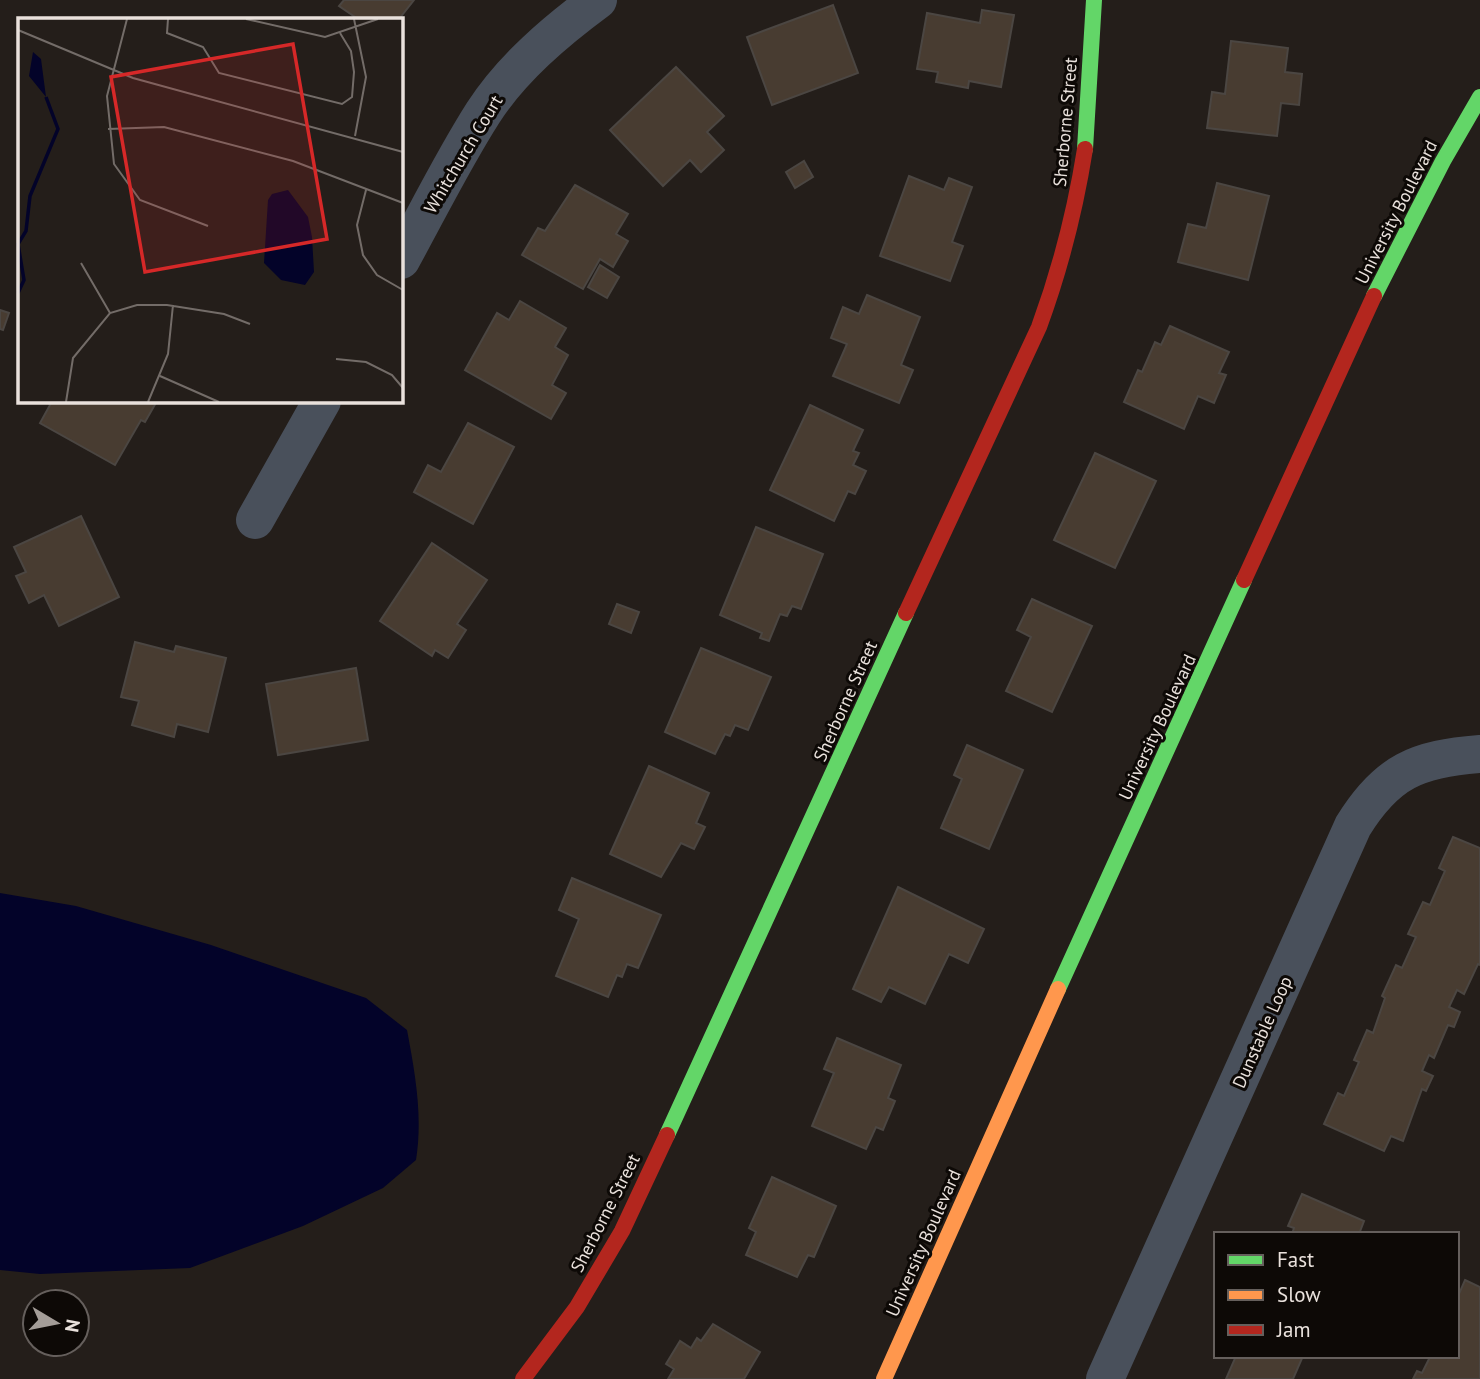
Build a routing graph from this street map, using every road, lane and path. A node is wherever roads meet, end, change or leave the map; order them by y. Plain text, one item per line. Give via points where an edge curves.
1 (598, 0) edge
2 (1094, 0) edge
3 (1480, 97) edge
4 (402, 258) edge
5 (321, 402) edge
6 (255, 520) dead end
7 (1480, 754) edge
8 (523, 1379) edge
9 (884, 1379) edge
10 (1105, 1379) edge

1 - 4 street, Whitchurch Court via 535,52 484,112
2 - 8 street, Sherborne Street via 1086,146 1076,208 1039,327 622,1231 577,1307
3 - 9 street, University Boulevard via 1424,198 1326,398
5 - 6 street
7 - 10 street, Dunstable Loop via 1418,764 1389,780 1366,804

